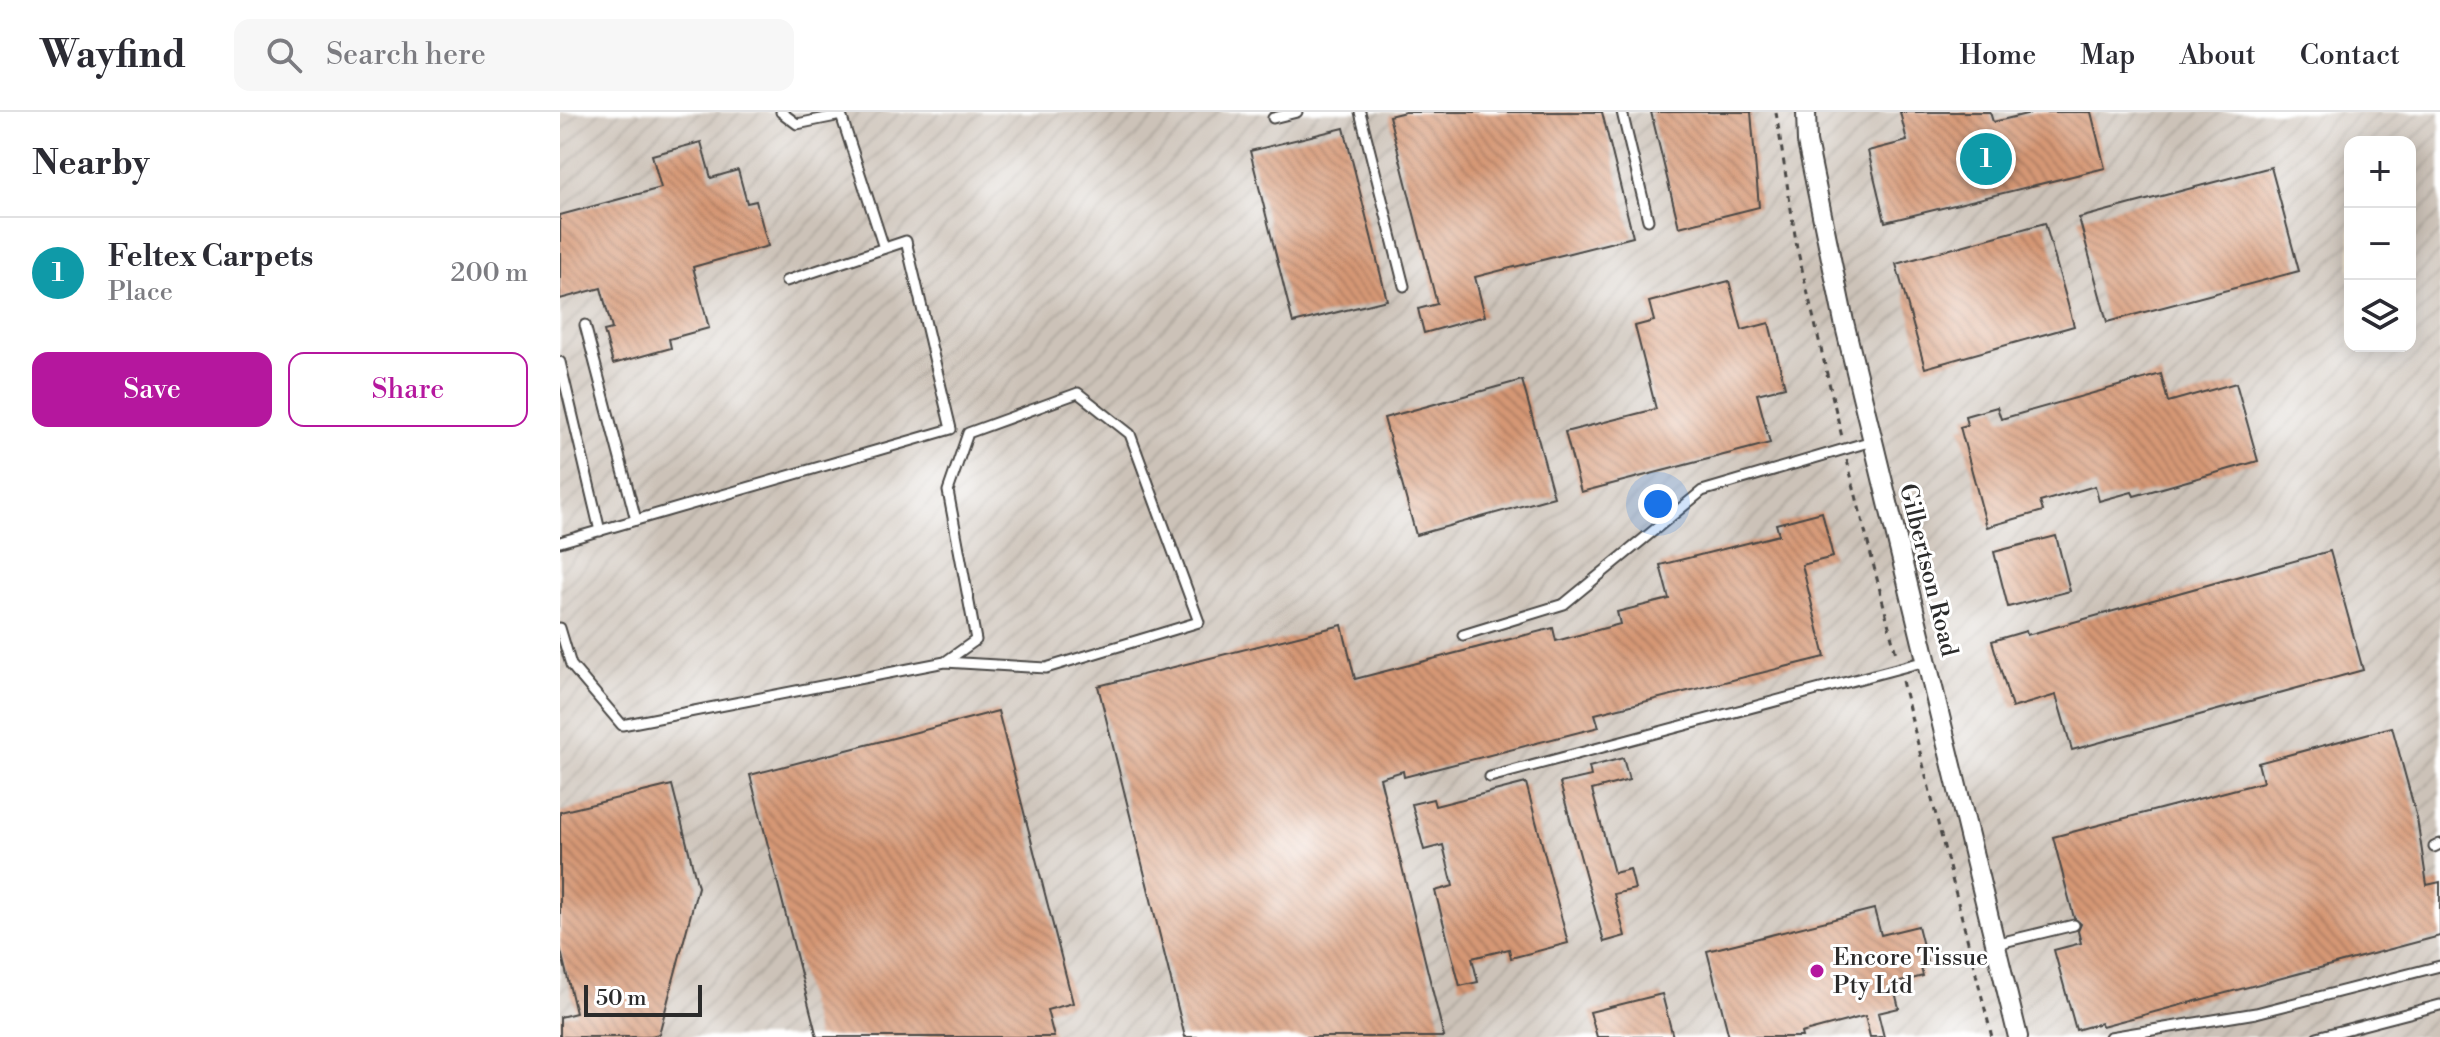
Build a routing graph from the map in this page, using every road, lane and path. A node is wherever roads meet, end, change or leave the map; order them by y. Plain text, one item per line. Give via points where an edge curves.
1 (781, 112) edge
2 (1297, 112) edge
3 (1360, 112) edge
4 (1622, 112) edge
5 (1776, 112) edge
6 (1806, 112) edge
7 (843, 114) edge
8 (1273, 118) dead end
9 (1648, 220) dead end
10 (884, 248) junction
11 (786, 281) dead end
12 (1404, 286) dead end
13 (585, 325) dead end
14 (560, 362) edge
15 (1872, 441) junction
16 (1845, 449) junction
17 (636, 520) junction
18 (600, 531) junction
19 (560, 542) edge
20 (560, 628) edge
21 (1463, 635) dead end
22 (1926, 661) junction
23 (945, 662) junction
24 (1899, 668) junction
25 (1490, 777) dead end
26 (2074, 925) dead end
27 (1995, 944) junction
28 (2440, 966) edge
29 (2440, 1005) edge
30 (1992, 1037) edge
31 (2018, 1037) edge
32 (2110, 1037) edge
33 (2317, 1037) edge

1 - 7 lane via 797,124
2 - 8 lane
3 - 12 lane
4 - 9 lane
5 - 16 path via 1797,248
6 - 15 street, Gilbertson Road via 1807,142 1840,307
7 - 10 lane
10 - 11 lane
10 - 17 lane via 906,241 951,429
13 - 17 lane
14 - 18 lane
15 - 16 lane
15 - 22 street, Gilbertson Road
16 - 21 lane via 1702,491 1564,604
16 - 24 path
17 - 18 lane
18 - 19 lane
20 - 23 lane via 571,665 622,725
22 - 24 lane
22 - 27 street, Gilbertson Road
23 - 23 lane via 976,640 948,491 968,433 1078,393 1130,434 1199,622 1046,668
24 - 25 lane
24 - 30 path
26 - 27 lane
27 - 31 street, Gilbertson Road
28 - 32 lane via 2256,1013
29 - 33 lane

